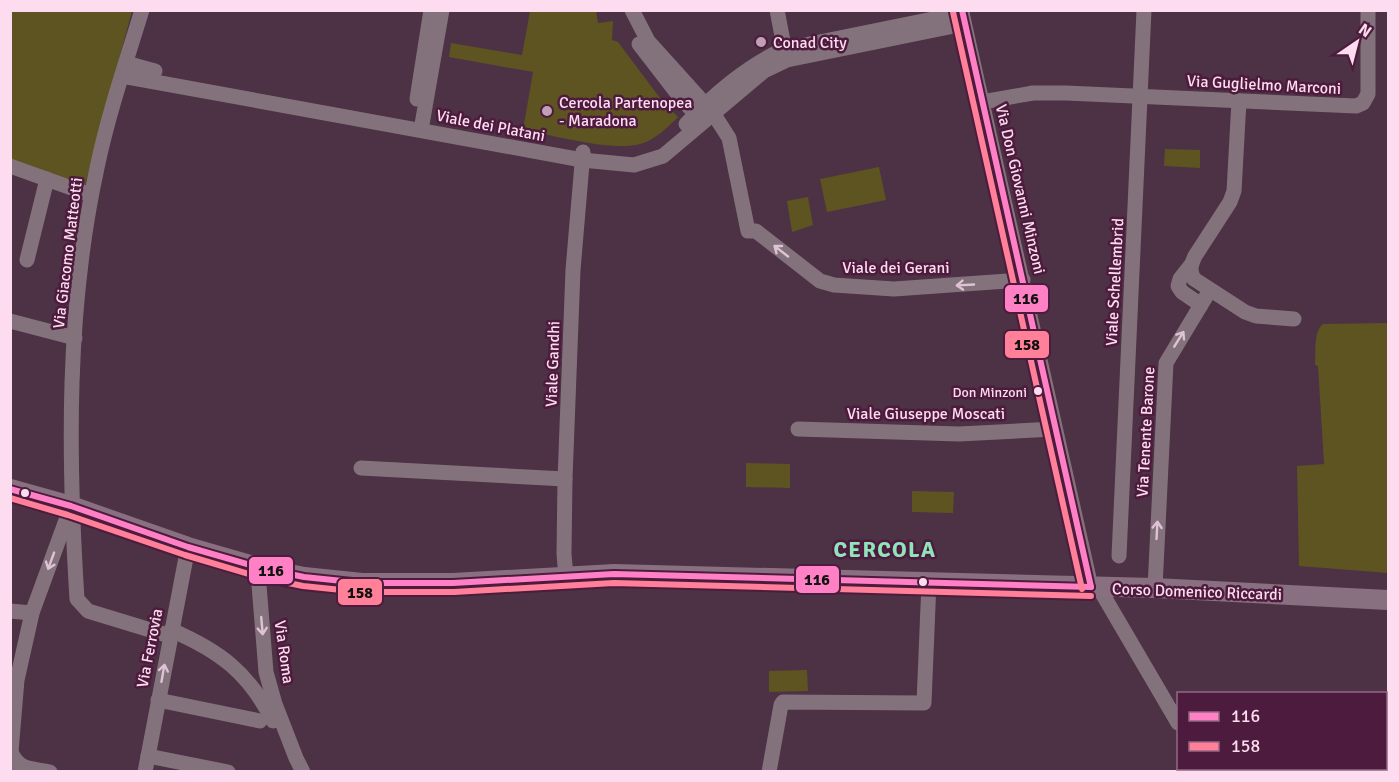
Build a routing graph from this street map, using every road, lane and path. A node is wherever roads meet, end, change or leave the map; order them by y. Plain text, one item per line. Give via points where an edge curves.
1 (142, 10) edge
2 (431, 10) edge
3 (442, 10) edge
4 (622, 10) edge
5 (632, 10) edge
6 (777, 10) edge
7 (1144, 10) edge
8 (1368, 10) edge
9 (963, 16) edge
10 (786, 55) junction
11 (124, 69) junction
12 (1142, 96) junction
13 (1239, 100) junction
14 (982, 102) junction
15 (704, 113) junction
16 (418, 124) junction
17 (583, 156) junction
18 (10, 166) edge
19 (47, 179) junction
20 (91, 195) junction
21 (27, 260) dead end
22 (1191, 265) junction
23 (1023, 280) junction
24 (1210, 290) junction
25 (1201, 304) junction
26 (1294, 319) dead end
27 (10, 321) edge
28 (75, 338) junction
29 (798, 429) dead end
30 (1054, 429) junction
31 (361, 468) dead end
32 (566, 479) junction
33 (10, 489) edge
34 (71, 506) junction
35 (188, 547) junction
36 (1119, 556) dead end
37 (261, 568) junction
38 (566, 577) junction
39 (929, 582) junction
40 (1095, 587) junction
41 (1155, 588) junction
42 (1389, 600) edge
43 (10, 611) edge
44 (33, 613) junction
45 (170, 633) junction
46 (158, 700) junction
47 (1177, 720) edge
48 (260, 721) dead end
49 (11, 752) edge
50 (148, 756) junction
51 (10, 764) edge
52 (298, 770) edge
53 (50, 771) edge
54 (145, 771) edge
55 (228, 771) edge
56 (769, 771) edge

1 - 11 street, Via Giacomo Matteotti
2 - 16 street
3 - 16 street
4 - 15 street via 642,50
5 - 15 street via 648,41
6 - 10 street
7 - 12 street, Viale Schellembrid
8 - 13 street, Via Guglielmo Marconi via 1368,94 1363,103 1356,106
9 - 10 street, Viale dei Platani
9 - 14 street, Via Don Giovanni Minzoni
10 - 15 street, Viale dei Platani via 757,62
11 - 16 street, Viale dei Platani
11 - 20 street, Via Giacomo Matteotti
12 - 13 street, Via Guglielmo Marconi
12 - 14 street, Via Guglielmo Marconi via 1049,92
12 - 36 street, Viale Schellembrid
13 - 22 street via 1234,191
14 - 23 street, Via Don Giovanni Minzoni
15 - 17 street, Viale dei Platani via 659,148 640,155
23 -> 15 street, Viale dei Gerani via 894,289 820,281 756,231 748,231 735,163
16 - 17 street, Viale dei Platani
17 - 32 street, Viale Gandhi via 573,270
18 - 19 street
19 - 20 street
19 - 21 street
20 - 28 street, Via Giacomo Matteotti
22 - 24 street via 1194,279
22 - 25 street via 1178,286
23 - 30 street, Via Don Giovanni Minzoni
24 - 25 street, Via Tenente Barone
24 - 26 street via 1256,316
41 -> 25 street, Via Tenente Barone via 1166,363
27 - 28 street
28 - 34 street, Via Giacomo Matteotti
29 - 30 street, Viale Giuseppe Moscati via 958,434
30 - 40 street, Via Don Giovanni Minzoni
31 - 32 street
32 - 38 street, Viale Gandhi
33 - 34 main road, Corso Domenico Riccardi
34 - 35 main road, Corso Domenico Riccardi
34 -> 44 street
34 - 45 street via 77,599 88,611
35 - 37 main road, Corso Domenico Riccardi
35 - 45 street, Via Ferrovia
37 - 38 main road, Corso Domenico Riccardi via 362,583
37 -> 52 street, Via Roma via 266,672
38 - 39 main road, Corso Domenico Riccardi via 614,574
39 - 40 main road, Corso Domenico Riccardi
39 - 56 street via 924,703 787,700 783,702
40 - 41 main road, Corso Domenico Riccardi
40 - 47 street, Via Don Giovanni Minzoni
41 - 42 main road, Corso Domenico Riccardi
43 - 44 street
44 - 49 street via 17,680
46 -> 45 street, Via Ferrovia
45 - 52 street via 211,650 243,676 268,711
46 - 48 street
46 - 50 street, Via Ferrovia
49 - 51 street
49 - 53 street via 23,767
50 - 54 street, Via Ferrovia
50 - 55 street

